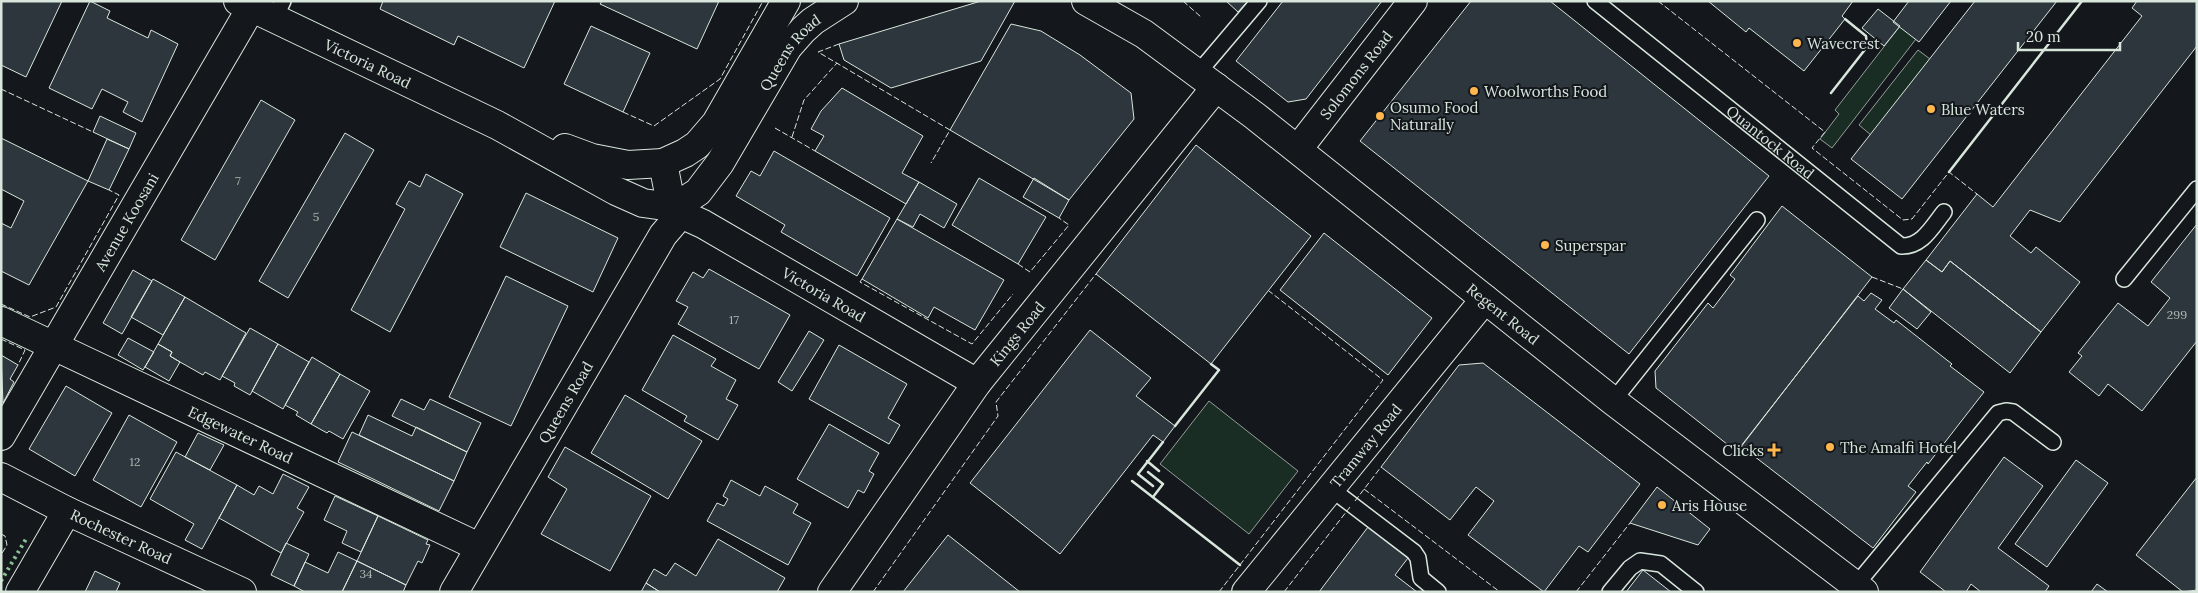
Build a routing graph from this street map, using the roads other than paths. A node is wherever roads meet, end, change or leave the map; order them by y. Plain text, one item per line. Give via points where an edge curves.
1 (786, 1) edge
2 (844, 1) edge
3 (1086, 1) edge
4 (1109, 1) edge
5 (1259, 1) edge
6 (1413, 1) edge
7 (1595, 1) edge
8 (262, 7) edge
9 (1144, 34) junction
10 (1207, 80) junction
11 (497, 125) junction
12 (1298, 149) junction
13 (663, 163) junction
14 (2197, 189) edge
15 (676, 209) junction
16 (1944, 212) dead end
17 (1757, 220) dead end
18 (2124, 279) dead end
19 (1485, 299) junction
20 (1, 321) edge
21 (54, 346) junction
22 (977, 383) junction
23 (1613, 402) junction
24 (1, 436) edge
25 (2053, 442) dead end
26 (1, 477) edge
27 (1330, 488) junction
28 (67, 510) junction
29 (479, 547) junction
30 (1857, 590) edge
31 (20, 592) edge
32 (242, 592) edge
33 (454, 592) edge
34 (832, 592) edge
35 (1246, 592) edge
36 (1438, 592) edge
37 (1610, 592) edge
38 (1696, 592) edge

1 - 13 street, Queens Road via 716,123 696,145
2 - 15 street, Queens Road via 813,21 796,38 712,175 698,192
3 - 9 street, Regent Road
4 - 9 street, Regent Road
5 - 10 lane
6 - 12 street, Solomons Road
7 - 16 lane, Quantock Road via 1901,246 1917,244
8 - 11 street, Victoria Road
8 - 21 street, Avenue Koosani
9 - 10 street, Regent Road
10 - 12 street, Regent Road
10 - 22 street, Kings Road
11 - 13 street, Victoria Road via 605,161 628,165
11 - 15 street, Victoria Road via 636,200
12 - 19 street, Regent Road
13 - 15 street
14 - 18 lane
15 - 22 street, Victoria Road
15 - 29 street, Queens Road
17 - 23 lane
19 - 23 street, Regent Road
19 - 27 street, Tramway Road
20 - 21 street, Edgewater Road
21 - 24 street, Avenue Koosani
21 - 29 street, Edgewater Road
22 - 34 street, Kings Road
23 - 30 street, Regent Road
25 - 30 lane via 2013,412 1998,413
26 - 28 street, Rochester Road
27 - 35 street, Tramway Road
27 - 36 lane via 1414,552 1421,578
28 - 31 street
28 - 32 street, Rochester Road
29 - 33 street, Queens Road
37 - 38 lane via 1640,561 1661,564

